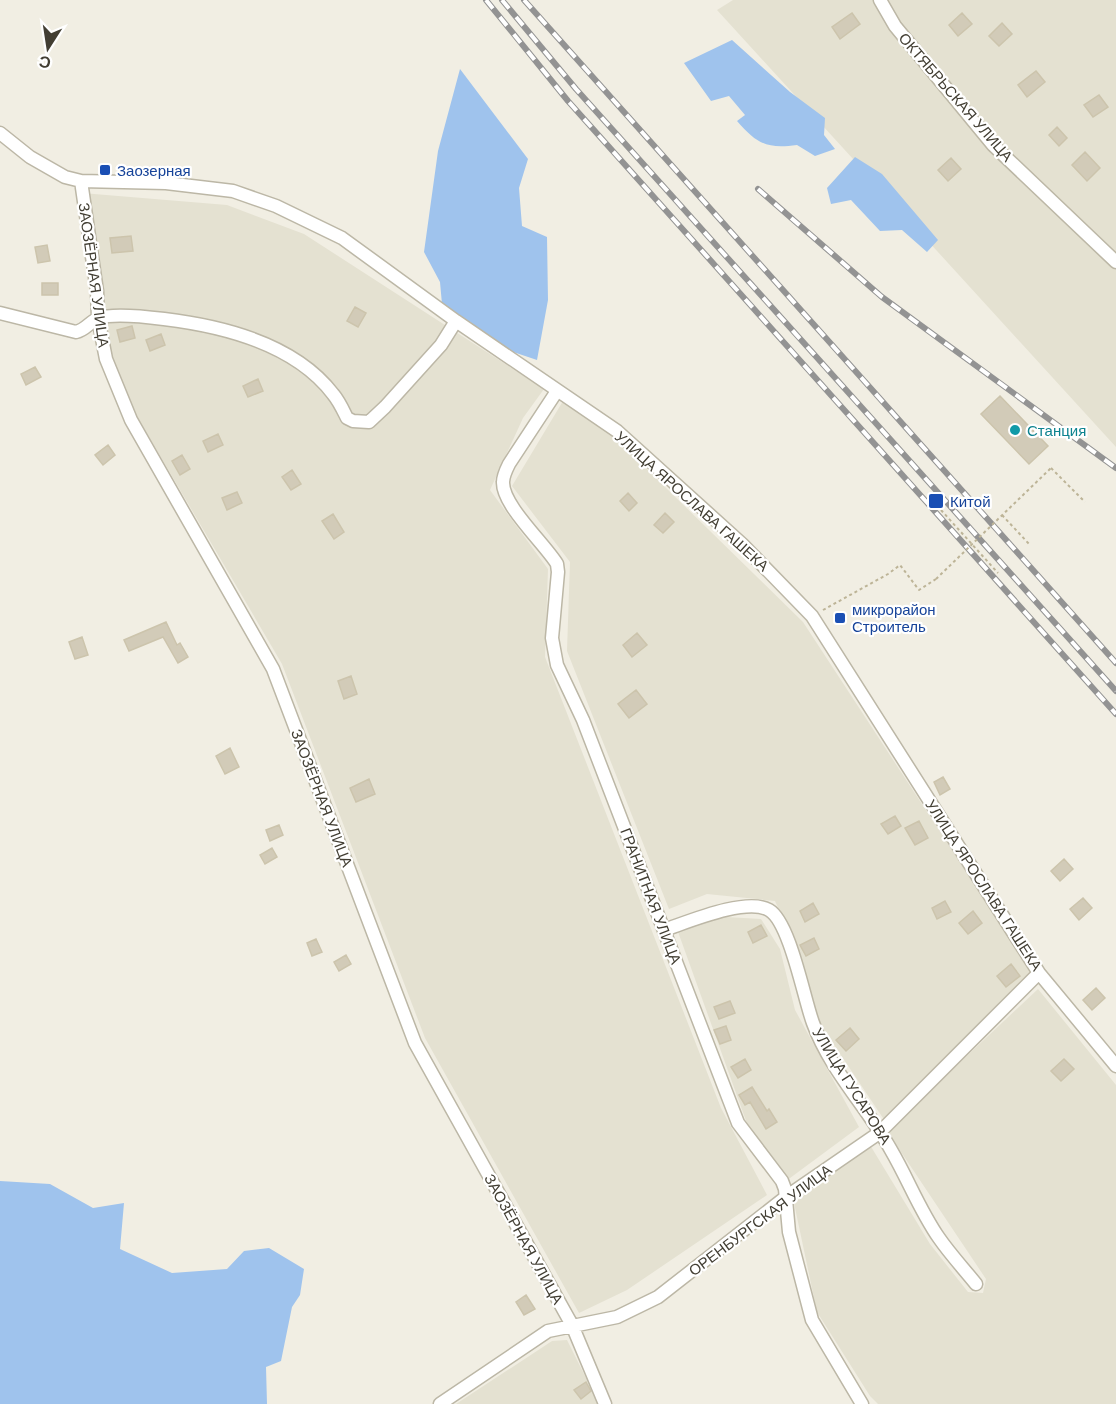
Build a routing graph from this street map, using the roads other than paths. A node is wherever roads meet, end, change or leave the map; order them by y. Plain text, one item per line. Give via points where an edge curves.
1 (880, 0) edge
2 (0, 133) edge
3 (81, 181) junction
4 (1116, 262) edge
5 (0, 313) edge
6 (98, 318) junction
7 (456, 321) junction
8 (557, 391) junction
9 (664, 930) junction
10 (1039, 973) junction
11 (1116, 1066) edge
12 (879, 1133) junction
13 (786, 1197) junction
14 (976, 1284) dead end
15 (572, 1325) junction
16 (440, 1404) edge
17 (605, 1404) edge
18 (862, 1404) edge

1 - 4 street, ОКТЯБРЬСКАЯ УЛИЦА via 895,26 993,145
2 - 3 street, УЛИЦА ЯРОСЛАВА ГАШЕКА via 52,172
3 - 6 street, ЗАОЗЁРНАЯ УЛИЦА
3 - 7 street, УЛИЦА ЯРОСЛАВА ГАШЕКА via 166,183 233,191 276,206 342,238
5 - 6 street via 76,333
6 - 7 street via 143,316 192,322 270,347 313,373 334,394 347,418 360,422 369,422 385,407 441,345
6 - 15 street, ЗАОЗЁРНАЯ УЛИЦА via 106,359 131,420 273,669 415,1043
7 - 8 street, УЛИЦА ЯРОСЛАВА ГАШЕКА
8 - 9 street, ГРАНИТНАЯ УЛИЦА via 509,464 504,491 556,564 552,638 557,665 583,720
8 - 10 street, УЛИЦА ЯРОСЛАВА ГАШЕКА via 617,431 742,544 812,615
9 - 12 street, УЛИЦА ГУСАРОВА via 740,907 771,911 794,954 817,1031
9 - 13 street, ГРАНИТНАЯ УЛИЦА via 738,1123 782,1181
10 - 11 street, УЛИЦА ЯРОСЛАВА ГАШЕКА
10 - 12 street, ОРЕНБУРГСКАЯ УЛИЦА
12 - 13 street, ОРЕНБУРГСКАЯ УЛИЦА
12 - 14 street, УЛИЦА ГУСАРОВА via 938,1237
13 - 15 street, ОРЕНБУРГСКАЯ УЛИЦА via 658,1297 617,1317
13 - 18 street, ГРАНИТНАЯ УЛИЦА via 789,1232 812,1320
15 - 16 street, ОРЕНБУРГСКАЯ УЛИЦА via 548,1330
15 - 17 street, ЗАОЗЁРНАЯ УЛИЦА

